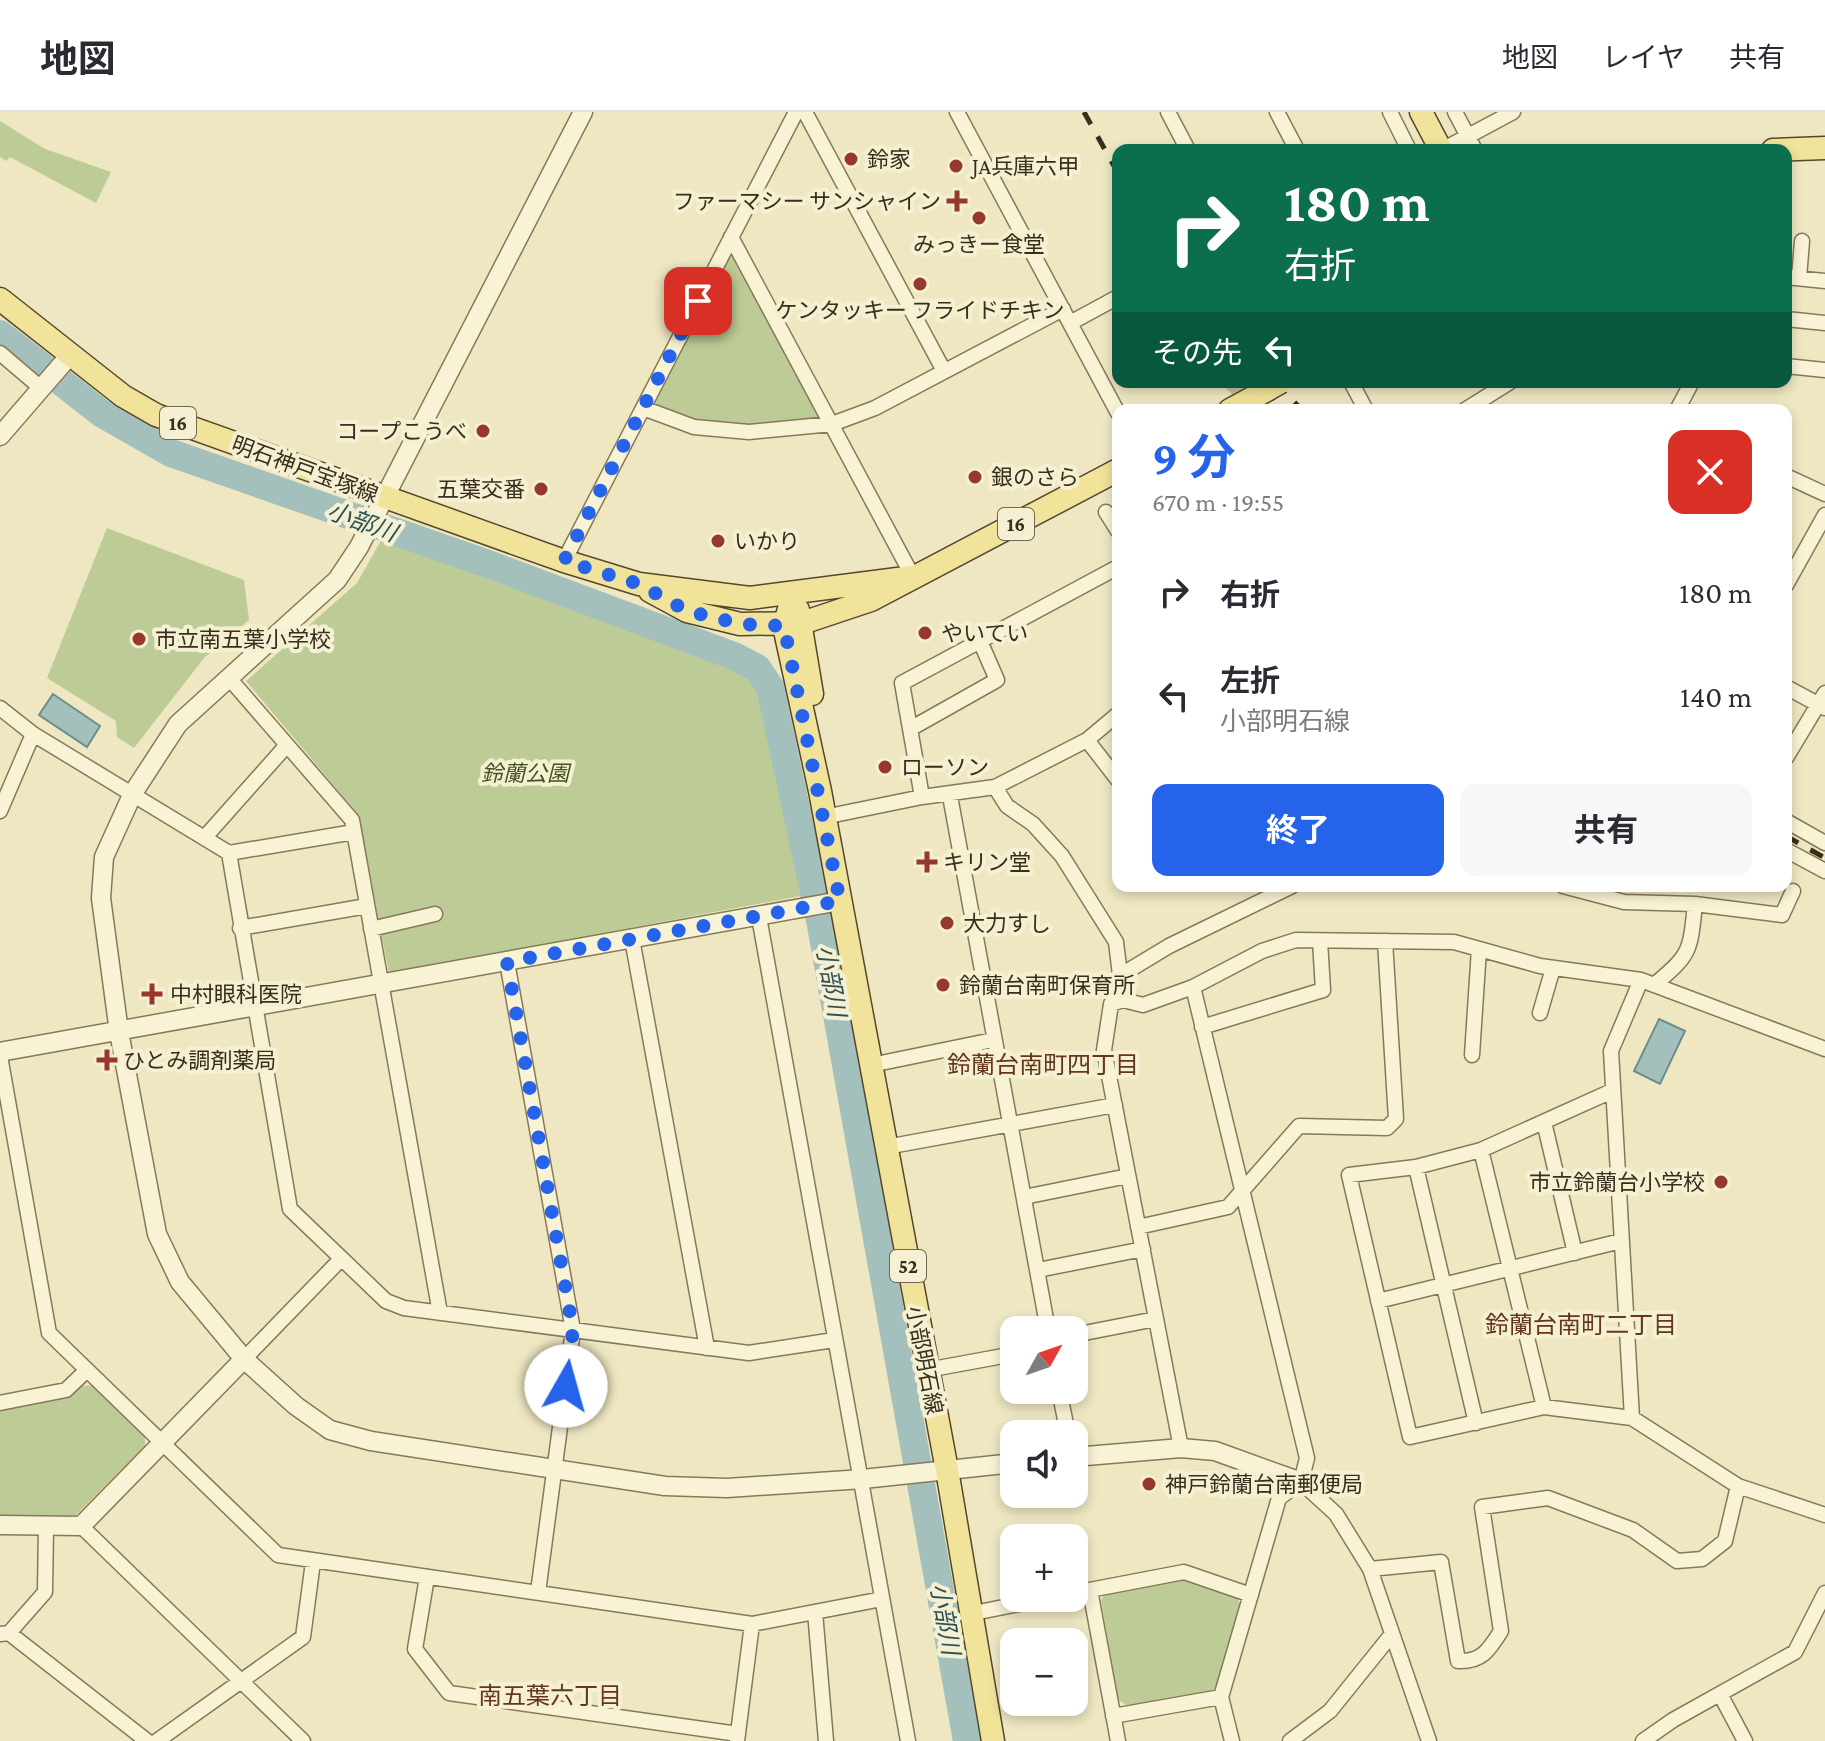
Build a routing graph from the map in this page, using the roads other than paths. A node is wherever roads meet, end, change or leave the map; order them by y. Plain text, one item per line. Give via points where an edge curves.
1 (583, 112) edge
2 (796, 112) edge
3 (805, 112) edge
4 (957, 112) edge
5 (1168, 112) edge
6 (1277, 112) edge
7 (1390, 112) edge
8 (1421, 112) edge
9 (1455, 112) edge
10 (1513, 112) edge
11 (1468, 136) junction
12 (1185, 144) edge
13 (1294, 144) edge
14 (1406, 144) edge
15 (1439, 144) edge
16 (1453, 144) edge
17 (1472, 144) edge
18 (1825, 148) edge
19 (1792, 149) edge
20 (731, 237) junction
21 (1802, 241) dead end
22 (1793, 278) edge
23 (1825, 281) edge
24 (0, 299) edge
25 (1112, 299) edge
26 (1066, 316) junction
27 (1792, 320) edge
28 (1825, 323) edge
29 (0, 353) edge
30 (66, 360) junction
31 (1792, 367) edge
32 (1825, 370) edge
33 (944, 371) junction
34 (41, 388) junction
35 (1270, 388) edge
36 (1500, 388) edge
37 (1113, 404) edge
38 (1241, 404) edge
39 (1475, 404) edge
40 (643, 408) junction
41 (832, 424) junction
42 (0, 436) edge
43 (1112, 473) edge
44 (1792, 479) edge
45 (1825, 494) edge
46 (380, 503) junction
47 (1106, 512) dead end
48 (1825, 515) edge
49 (1112, 522) edge
50 (564, 561) junction
51 (1112, 570) edge
52 (1792, 574) edge
53 (913, 577) junction
54 (639, 584) junction
55 (793, 595) junction
56 (793, 624) junction
57 (980, 641) junction
58 (229, 678) junction
59 (1792, 689) edge
60 (1823, 702) edge
61 (0, 708) edge
62 (1112, 719) edge
63 (910, 729) junction
64 (33, 734) junction
65 (1087, 740) junction
66 (287, 745) junction
67 (1792, 749) edge
68 (1112, 772) edge
69 (995, 787) junction
70 (133, 793) junction
71 (950, 796) junction
72 (922, 797) junction
73 (0, 811) edge
74 (824, 817) junction
75 (1792, 824) edge
76 (354, 832) junction
77 (206, 836) junction
78 (1825, 843) edge
79 (229, 853) junction
80 (1792, 853) edge
81 (1825, 871) edge
82 (1793, 891) dead end
83 (1280, 892) edge
84 (1586, 892) edge
85 (835, 902) junction
86 (1695, 904) junction
87 (367, 906) junction
88 (435, 914) dead end
89 (759, 917) junction
90 (240, 928) junction
91 (371, 929) junction
92 (632, 939) junction
93 (1320, 941) junction
94 (1385, 941) junction
95 (1479, 949) junction
96 (507, 962) junction
97 (1553, 968) junction
98 (1121, 975) junction
99 (1648, 982) junction
100 (382, 984) junction
101 (1193, 987) junction
102 (1123, 1000) junction
103 (253, 1005) junction
104 (1540, 1013) dead end
105 (1202, 1027) junction
106 (119, 1032) junction
107 (993, 1040) junction
108 (1825, 1049) edge
109 (0, 1054) edge
110 (1472, 1055) dead end
111 (871, 1065) junction
112 (1612, 1091) junction
113 (1115, 1105) junction
114 (1544, 1122) junction
115 (1009, 1125) junction
116 (886, 1147) junction
117 (1481, 1150) junction
118 (1416, 1167) junction
119 (1128, 1176) junction
120 (1241, 1193) junction
121 (1024, 1197) junction
122 (1138, 1227) junction
123 (1621, 1241) junction
124 (1143, 1249) junction
125 (1575, 1253) junction
126 (341, 1259) junction
127 (1509, 1269) junction
128 (1038, 1270) junction
129 (1444, 1284) junction
130 (1378, 1301) junction
131 (440, 1313) junction
132 (1046, 1316) edge
133 (1156, 1319) junction
134 (573, 1330) junction
135 (1088, 1332) edge
136 (834, 1340) junction
137 (707, 1348) junction
138 (1000, 1357) edge
139 (244, 1359) junction
140 (87, 1370) junction
141 (927, 1370) junction
142 (0, 1403) edge
143 (1544, 1407) junction
144 (1632, 1418) junction
145 (1476, 1423) junction
146 (162, 1442) junction
147 (1181, 1448) junction
148 (1088, 1456) edge
149 (1000, 1464) edge
150 (556, 1470) junction
151 (938, 1471) junction
152 (863, 1479) junction
153 (1301, 1482) junction
154 (1738, 1486) junction
155 (1825, 1515) edge
156 (0, 1525) edge
157 (46, 1525) junction
158 (81, 1526) junction
159 (313, 1562) junction
160 (1370, 1569) junction
161 (427, 1577) junction
162 (1090, 1590) joint
163 (538, 1592) junction
164 (1825, 1593) edge
165 (1251, 1595) junction
166 (882, 1599) junction
167 (1000, 1608) edge
168 (815, 1612) junction
169 (969, 1614) junction
170 (752, 1624) junction
171 (5, 1634) edge
172 (1392, 1634) junction
173 (239, 1683) junction
174 (1720, 1694) junction
175 (1221, 1697) junction
176 (1113, 1716) junction
177 (738, 1737) edge
178 (1427, 1740) edge
179 (147, 1741) edge
180 (157, 1741) edge
181 (303, 1741) edge
182 (826, 1741) edge
183 (908, 1741) edge
184 (993, 1741) edge
185 (1118, 1741) edge
186 (1232, 1741) edge
187 (1290, 1741) edge
188 (1643, 1741) edge
189 (1745, 1741) edge

1 - 46 street
2 - 20 street
3 - 33 street
4 - 26 street
5 - 12 street
6 - 13 street
7 - 14 street
8 - 15 main road
9 - 11 street
10 - 11 street
11 - 16 street
11 - 17 street
18 - 19 main road
20 - 40 street
20 - 41 street
21 - 22 street
22 - 23 street
24 - 30 main road, 明石神戸宝塚線 / 16
25 - 26 street
26 - 33 street
26 - 37 street
27 - 28 street
29 - 34 street
30 - 34 street
30 - 46 main road, 明石神戸宝塚線 / 16 via 156,415
31 - 32 street
33 - 41 street
34 - 42 street
35 - 38 main road
36 - 39 street
40 - 41 street via 694,427 749,432
40 - 50 street
41 - 53 street
43 - 53 main road, 明石神戸宝塚線 / 16
44 - 45 street
46 - 50 main road, 明石神戸宝塚線 / 16
46 - 58 street via 337,580
47 - 49 street
48 - 52 street
50 - 54 main road, 明石神戸宝塚線 / 16
51 - 57 street
53 - 55 main road, 明石神戸宝塚線 / 16
53 - 56 main road, 明石神戸宝塚線 / 16 via 871,600
54 - 55 main road, 明石神戸宝塚線 / 16 via 750,598
54 - 56 main road, 明石神戸宝塚線 / 16 via 687,611 740,624
55 - 56 main road, 小部明石線 / 52
56 - 74 main road, 小部明石線 / 52
57 - 63 street via 902,683
57 - 63 street via 997,680
58 - 66 street
58 - 70 street via 178,724
59 - 60 street
60 - 67 street
61 - 64 street
62 - 65 street
63 - 72 street
64 - 70 street
64 - 73 street
65 - 68 street
65 - 69 street
66 - 76 street via 352,820
66 - 77 street
69 - 71 street
69 - 98 street via 1007,806 1033,824 1062,856 1116,942
70 - 77 street
70 - 106 street via 104,857 101,898
71 - 72 street
71 - 107 street
72 - 74 street
74 - 85 main road, 小部明石線 / 52
75 - 78 street
76 - 79 street
76 - 87 street
77 - 79 street
79 - 90 street
80 - 81 street
82 - 86 street via 1782,915
83 - 98 street
84 - 86 street via 1624,902
85 - 89 street
85 - 111 main road, 小部明石線 / 52
86 - 99 street via 1684,960
87 - 90 street
87 - 91 street
88 - 91 street
89 - 92 street
89 - 136 street
90 - 103 street
91 - 100 street
92 - 96 street
92 - 137 street
93 - 94 street
93 - 101 street via 1296,940 1262,951
93 - 105 street via 1323,990
94 - 95 street via 1454,942
94 - 120 street via 1396,1119 1387,1128 1299,1126
95 - 97 street
95 - 110 street
96 - 100 street
96 - 134 street
97 - 99 street
97 - 104 street
98 - 102 street
99 - 108 street
99 - 112 street via 1611,1051
100 - 103 street
100 - 131 street
101 - 102 street via 1143,1005
101 - 105 street
102 - 113 street via 1111,1004 1104,1050
103 - 106 street
103 - 126 street via 290,1209
105 - 120 street
106 - 109 street
106 - 139 street via 157,1234 180,1282
107 - 111 street
107 - 115 street
109 - 140 street via 49,1333
111 - 116 main road, 小部明石線 / 52
112 - 114 street
112 - 123 street
113 - 115 street
113 - 119 street
114 - 117 street
114 - 125 street
115 - 116 street
115 - 121 street
116 - 141 main road, 小部明石線 / 52
117 - 118 street
117 - 127 street
118 - 129 street
118 - 130 street via 1349,1175
119 - 121 street
119 - 122 street
120 - 122 street via 1228,1207
120 - 153 street via 1307,1458
121 - 128 street
122 - 124 street
123 - 125 street
123 - 144 street
124 - 128 street
124 - 133 street
125 - 127 street
126 - 131 street via 386,1301
126 - 139 street
127 - 129 street
127 - 143 street
128 - 132 street
129 - 130 street
129 - 145 street
130 - 145 street via 1410,1437
131 - 134 street
133 - 135 street
133 - 147 street
134 - 137 street
134 - 150 street
136 - 137 street via 749,1353
136 - 152 street
138 - 141 street
139 - 146 street
139 - 150 street via 330,1430
140 - 142 street via 66,1390
140 - 146 street
141 - 151 main road, 小部明石線 / 52
143 - 144 street
143 - 145 street
144 - 154 street
146 - 158 street
146 - 159 street via 278,1555
147 - 148 street
147 - 153 street via 1215,1451
149 - 151 street
150 - 152 street via 665,1486 727,1488
150 - 163 street
151 - 152 street
151 - 169 main road, 小部明石線 / 52
152 - 166 street
153 - 160 street via 1336,1514
153 - 165 street via 1279,1498
154 - 155 street
154 - 160 street via 1725,1541 1702,1559 1677,1561 1633,1530 1548,1498 1482,1507 1501,1631 1485,1655 1470,1661 1458,1661 1441,1562
156 - 157 street
157 - 158 street
157 - 171 street via 45,1592
158 - 173 street
159 - 161 street
159 - 173 street via 303,1637
160 - 172 street
161 - 163 street
161 - 177 street via 415,1649 449,1693
162 - 165 street via 1184,1572
162 - 176 street
163 - 170 street
164 - 174 street via 1795,1652
165 - 175 street
166 - 168 street
166 - 183 street
167 - 169 street
168 - 170 street
168 - 182 street
169 - 184 main road, 小部明石線 / 52
170 - 177 street
171 - 179 street
172 - 178 street
172 - 187 street via 1330,1711
173 - 180 street
173 - 181 street
174 - 188 street
174 - 189 street
175 - 176 street
175 - 186 street
176 - 185 street

